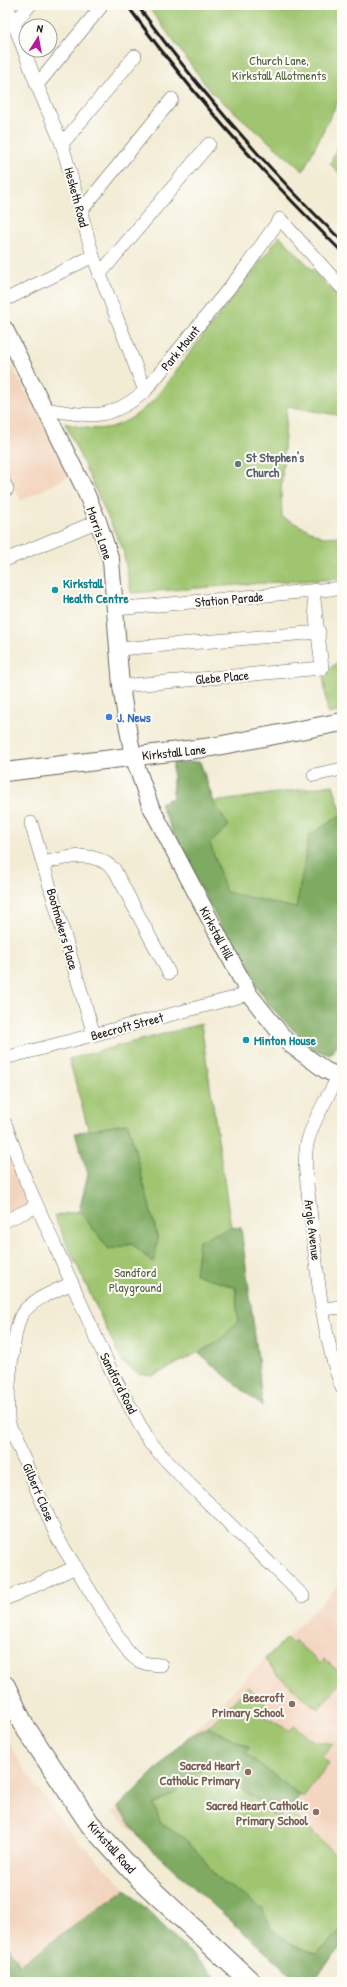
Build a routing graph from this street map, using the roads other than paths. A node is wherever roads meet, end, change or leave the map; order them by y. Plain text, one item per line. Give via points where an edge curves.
1 (7, 5) edge
2 (30, 5) edge
3 (100, 8) dead end
4 (13, 25) junction
5 (135, 56) dead end
6 (37, 85) junction
7 (172, 99) dead end
8 (62, 144) junction
9 (209, 144) dead end
10 (81, 211) junction
11 (93, 256) junction
12 (100, 275) junction
13 (342, 288) edge
14 (5, 300) edge
15 (5, 329) edge
16 (145, 391) junction
17 (45, 409) junction
18 (98, 521) junction
19 (5, 560) edge
20 (342, 588) edge
21 (313, 591) junction
22 (116, 609) junction
23 (319, 632) junction
24 (119, 650) junction
25 (121, 686) junction
26 (342, 722) edge
27 (133, 756) junction
28 (342, 769) edge
29 (5, 772) edge
30 (314, 775) dead end
31 (31, 823) dead end
32 (43, 863) junction
33 (169, 973) dead end
34 (249, 994) junction
35 (94, 1035) junction
36 (5, 1058) edge
37 (340, 1078) edge
38 (5, 1123) edge
39 (9, 1151) edge
40 (37, 1206) junction
41 (5, 1221) edge
42 (72, 1283) junction
43 (342, 1307) edge
44 (323, 1310) junction
45 (342, 1388) edge
46 (76, 1567) junction
47 (303, 1596) dead end
48 (5, 1599) edge
49 (161, 1665) dead end
50 (5, 1686) edge
51 (251, 1982) edge

1 - 4 street, Hesketh Road
2 - 4 street
3 - 6 street
4 - 6 street, Hesketh Road
5 - 8 street
6 - 8 street, Hesketh Road
7 - 10 street
8 - 10 street, Hesketh Road
9 - 12 street
10 - 11 street, Hesketh Road
11 - 12 street, Hesketh Road
11 - 14 street
12 - 16 street, Hesketh Road
13 - 16 street, Park Mount via 280,219 243,271
15 - 17 street, Morris Lane
16 - 17 street, Park Mount via 123,407 106,414 87,416
17 - 18 street, Morris Lane
18 - 19 street
18 - 22 street, Morris Lane via 110,560
20 - 21 street, Station Parade
21 - 22 street, Station Parade
21 - 23 street
22 - 24 street, Morris Lane
23 - 24 street
23 - 25 street, Glebe Place via 322,668
24 - 25 street, Morris Lane
25 - 27 street, Morris Lane
26 - 27 main road, Kirkstall Lane via 212,748
27 - 29 main road, Kirkstall Lane
27 - 34 street, Kirkstall Hill via 150,805
28 - 30 street
31 - 32 street, Bootmakers Place
32 - 33 street via 88,855 114,869
32 - 35 street, Bootmakers Place
34 - 35 street, Beecroft Street
34 - 37 street, Kirkstall Hill via 288,1043
35 - 36 street, Beecroft Street
37 - 44 street, Argie Avenue via 318,1116 308,1141 306,1166
38 - 39 street, Sandford Road
39 - 40 street, Sandford Road
40 - 41 street
40 - 42 street, Sandford Road
42 - 46 street, Gilbert Close via 32,1304 22,1314 7,1404 9,1424 57,1537
42 - 47 street, Sandford Road via 113,1375 149,1442
43 - 44 street
44 - 45 street, Argie Avenue via 333,1362
46 - 48 street
46 - 49 street, Gilbert Close via 133,1658 143,1664
50 - 51 main road, Kirkstall Road via 23,1724 90,1824 139,1878

